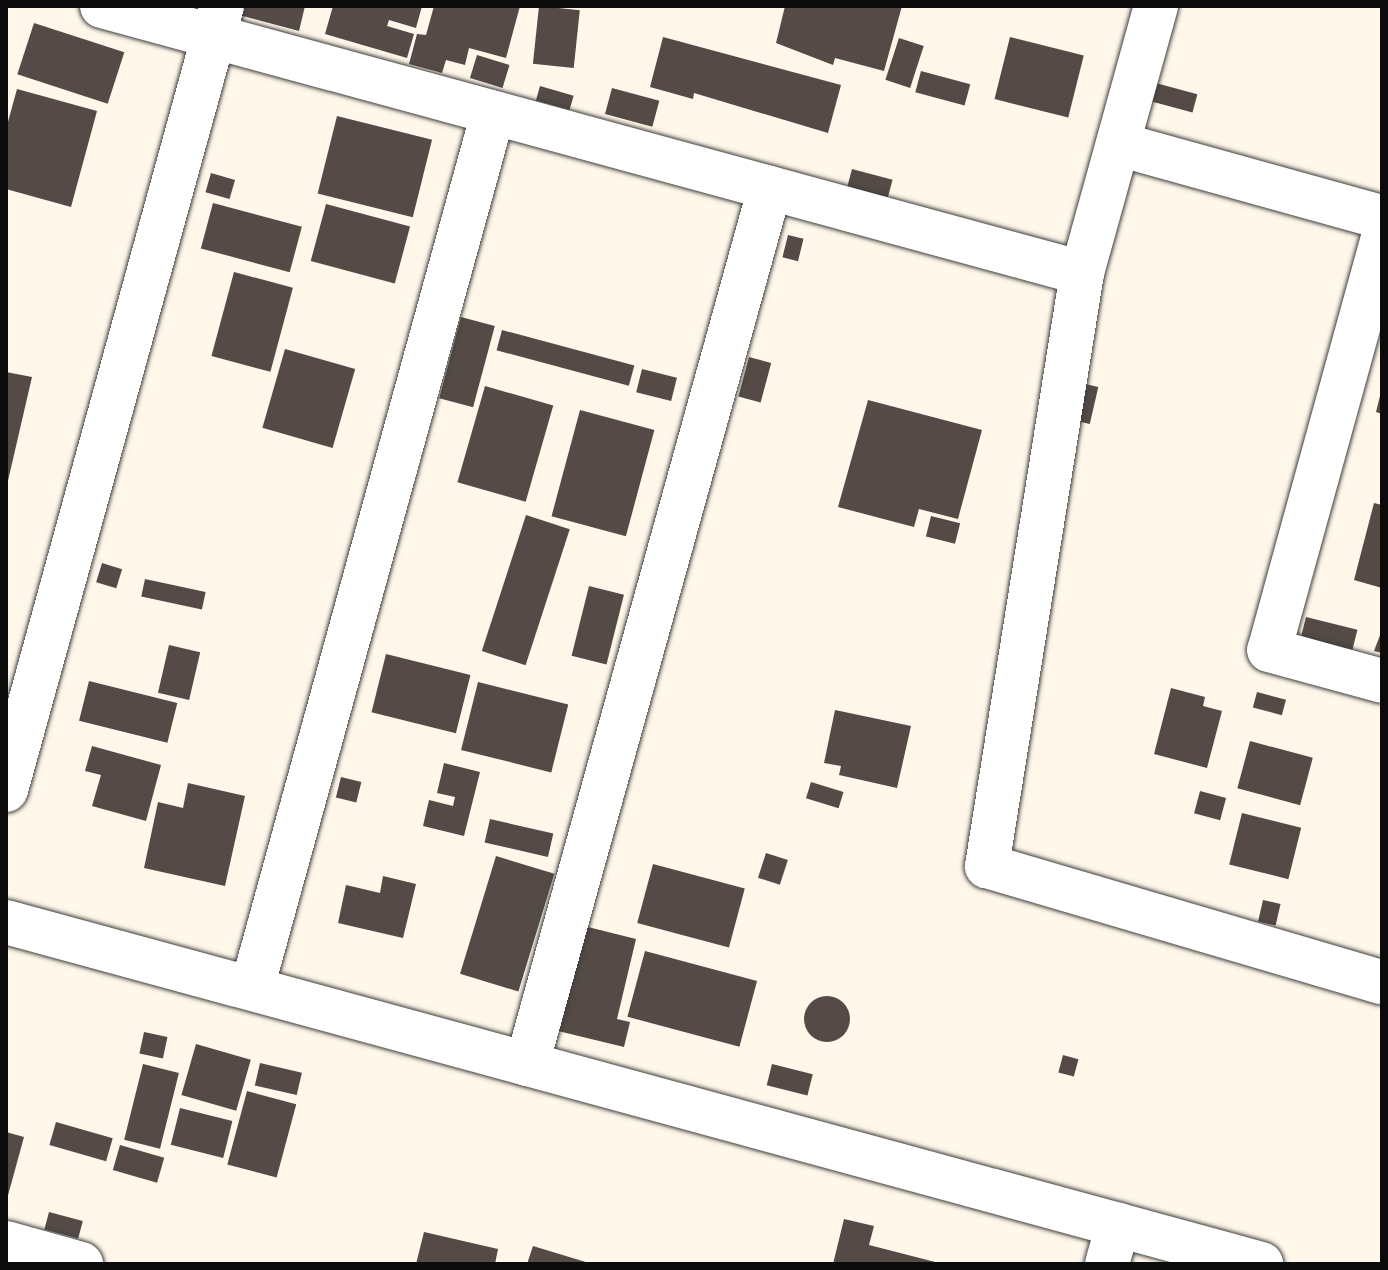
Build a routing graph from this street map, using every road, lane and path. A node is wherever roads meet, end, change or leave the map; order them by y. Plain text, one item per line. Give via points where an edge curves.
1 (102, 6) edge
2 (1156, 6) edge
3 (218, 21) edge
4 (493, 113) junction
5 (1118, 144) junction
6 (770, 188) junction
7 (1382, 217) edge
8 (1382, 241) edge
9 (1082, 273) junction
10 (1382, 681) edge
11 (6, 790) edge
12 (6, 922) edge
13 (1382, 982) edge
14 (252, 988) junction
15 (527, 1064) junction
16 (6, 1243) edge
17 (1112, 1244) edge
18 (81, 1264) edge
19 (1261, 1264) edge

1 - 3 street
2 - 5 street
3 - 4 street
3 - 11 street
4 - 6 street
4 - 14 street
5 - 7 street
5 - 9 street
6 - 9 street
6 - 15 street
8 - 10 street via 1269,650
9 - 13 street via 987,866
12 - 14 street
14 - 15 street
15 - 17 street
16 - 18 street
17 - 19 street

